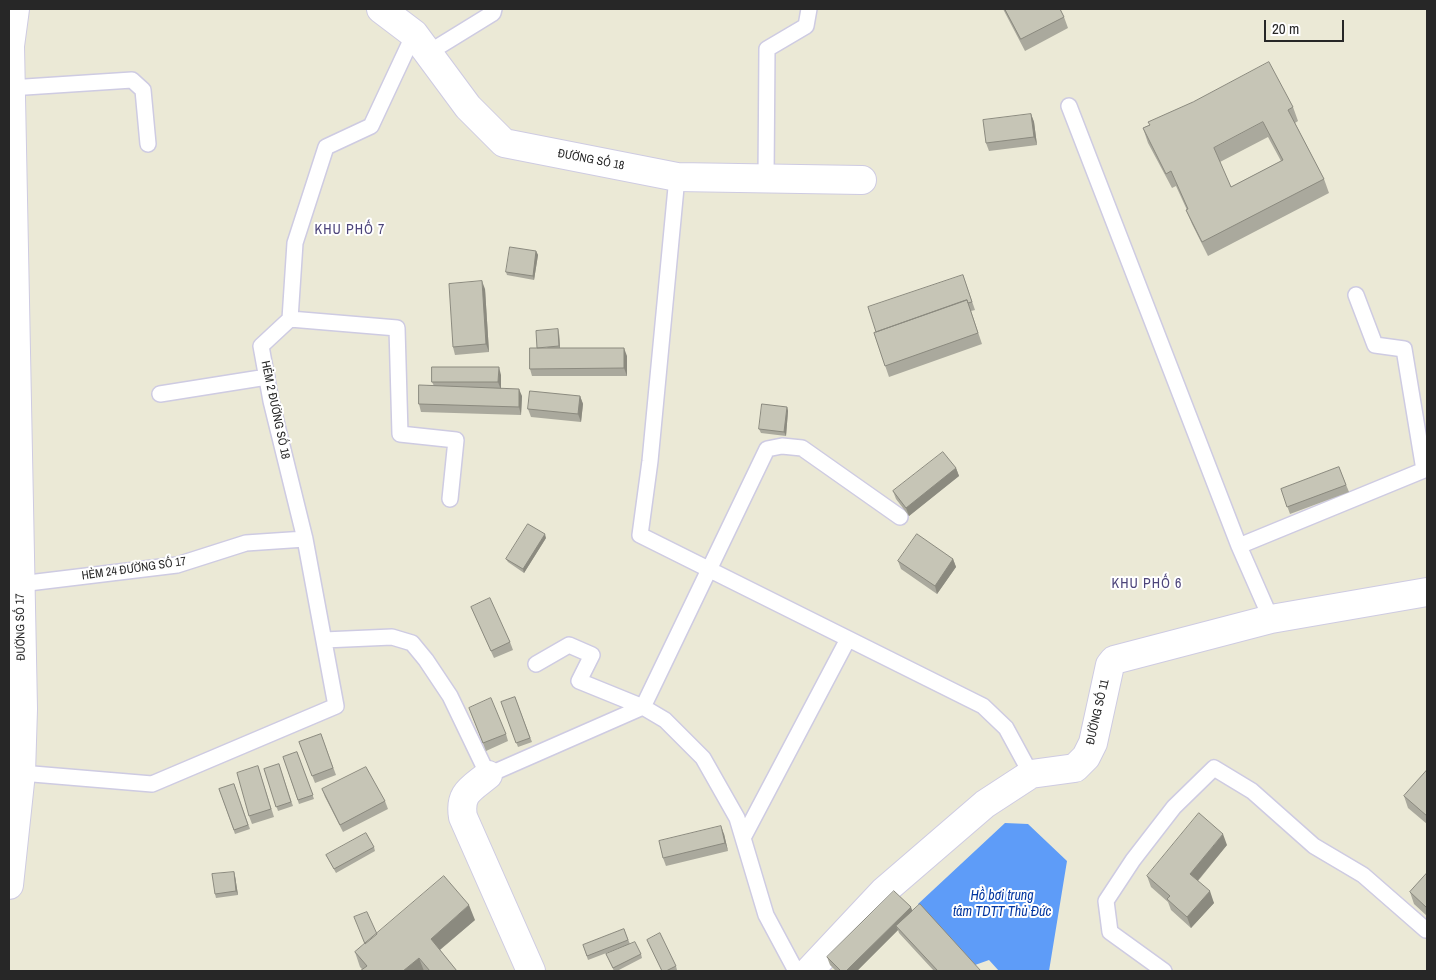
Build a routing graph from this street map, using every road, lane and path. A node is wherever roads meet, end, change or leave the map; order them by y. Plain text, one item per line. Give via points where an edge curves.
1 (15, 9) edge
2 (381, 9) edge
3 (494, 9) edge
4 (809, 9) edge
5 (421, 44) junction
6 (10, 88) junction
7 (1069, 106) dead end
8 (148, 144) dead end
9 (677, 177) junction
10 (766, 178) junction
11 (862, 180) dead end
12 (1356, 295) dead end
13 (290, 319) junction
14 (267, 377) junction
15 (160, 394) dead end
16 (450, 499) dead end
17 (14, 516) edge
18 (900, 518) dead end
19 (305, 539) junction
20 (1239, 546) junction
21 (707, 570) junction
22 (20, 584) junction
23 (1427, 592) edge
24 (1271, 619) junction
25 (848, 639) junction
26 (324, 640) junction
27 (536, 664) dead end
28 (643, 707) junction
29 (21, 773) junction
30 (1031, 774) junction
31 (488, 775) junction
32 (743, 838) junction
33 (9, 885) edge
34 (1426, 930) dead end
35 (531, 971) edge
36 (796, 971) edge
37 (809, 971) edge
38 (1164, 971) edge

1 - 6 street, ĐƯỜNG SỐ 17 via 10,46
2 - 5 street, ĐƯỜNG SỐ 18
3 - 5 lane via 493,13
4 - 10 lane via 806,26 767,49
5 - 9 street, ĐƯỜNG SỐ 18 via 468,107 504,143
5 - 13 lane via 371,126 326,147 295,243
6 - 8 lane via 132,80 143,90
6 - 17 street, ĐƯỜNG SỐ 17
7 - 20 lane
9 - 10 street, ĐƯỜNG SỐ 18
9 - 21 lane via 640,535
10 - 11 street, ĐƯỜNG SỐ 18
12 - 20 lane via 1374,345 1404,349 1424,470
13 - 14 lane, HẺM 2 ĐƯỜNG SỐ 18 via 261,346
13 - 16 lane via 397,328 400,434 456,440
14 - 15 lane
14 - 19 lane, HẺM 2 ĐƯỜNG SỐ 18
17 - 22 street, ĐƯỜNG SỐ 17
18 - 21 lane via 802,448 782,446 767,449
19 - 22 lane, HẺM 24 ĐƯỜNG SỐ 17 via 246,543 177,565
19 - 26 lane, HẺM 2 ĐƯỜNG SỐ 18
20 - 24 lane
21 - 25 lane
21 - 28 lane
22 - 29 street, ĐƯỜNG SỐ 17
23 - 24 street, ĐƯỜNG SỐ 11
24 - 30 street, ĐƯỜNG SỐ 11 via 1114,660 1110,665 1093,743 1086,757 1075,768
25 - 30 lane via 983,706 1006,728
25 - 32 lane
26 - 29 lane, HẺM 2 ĐƯỜNG SỐ 18 via 336,706 152,784
26 - 31 lane via 392,636 412,643 450,696
27 - 28 lane via 569,646 592,655 579,681
28 - 31 lane
28 - 32 lane via 664,720 703,758 737,818
29 - 33 street, ĐƯỜNG SỐ 17
30 - 37 street, ĐƯỜNG SỐ 11 via 985,804 884,891
31 - 35 street via 465,794 460,803 463,817
32 - 36 lane via 766,915
34 - 38 lane via 1363,875 1314,846 1252,791 1214,768 1174,807 1106,901 1110,932

